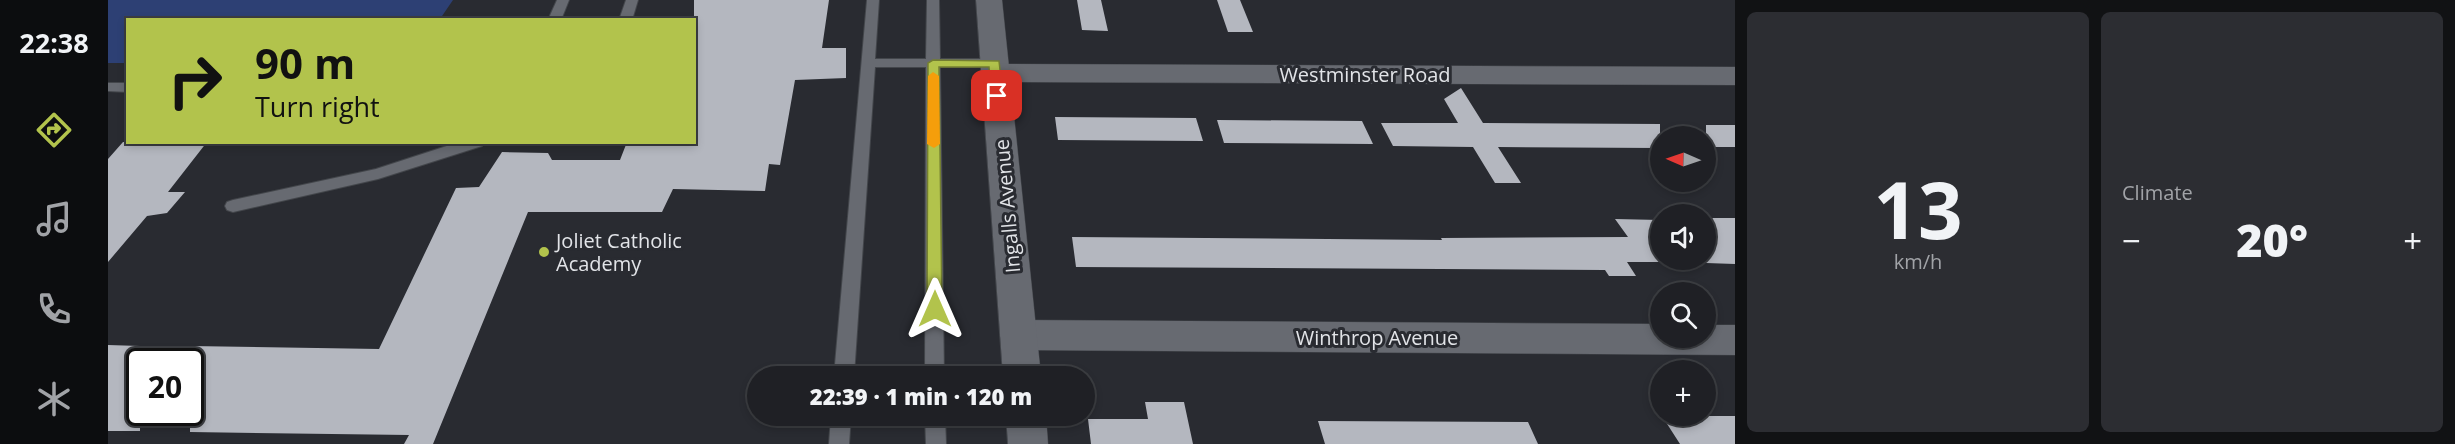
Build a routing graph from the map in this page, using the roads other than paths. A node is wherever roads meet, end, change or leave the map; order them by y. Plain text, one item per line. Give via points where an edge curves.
1 (563, 0) edge
2 (632, 0) edge
3 (873, 0) edge
4 (933, 0) edge
5 (989, 0) edge
6 (555, 18) edge
7 (626, 18) edge
8 (868, 63) junction
9 (933, 63) junction
10 (995, 68) junction
11 (1735, 75) edge
12 (108, 87) edge
13 (126, 88) edge
14 (471, 144) edge
15 (233, 206) dead end
16 (1018, 335) junction
17 (1735, 340) edge
18 (845, 366) edge
19 (935, 366) edge
20 (1021, 366) edge
21 (840, 426) edge
22 (935, 426) edge
23 (1027, 426) edge
24 (838, 444) edge
25 (936, 444) edge
26 (1028, 444) edge

1 - 6 lane
2 - 7 lane
3 - 8 lane
4 - 9 lane
5 - 10 street, Ingalls Avenue
8 - 9 lane
8 - 18 lane
9 - 10 lane
9 - 19 lane
10 - 11 street, Westminster Road
10 - 16 street, Ingalls Avenue
12 - 13 lane
14 - 15 lane via 378,174
16 - 17 street, Winthrop Avenue
16 - 20 street, Ingalls Avenue
21 - 24 lane
22 - 25 lane
23 - 26 street

